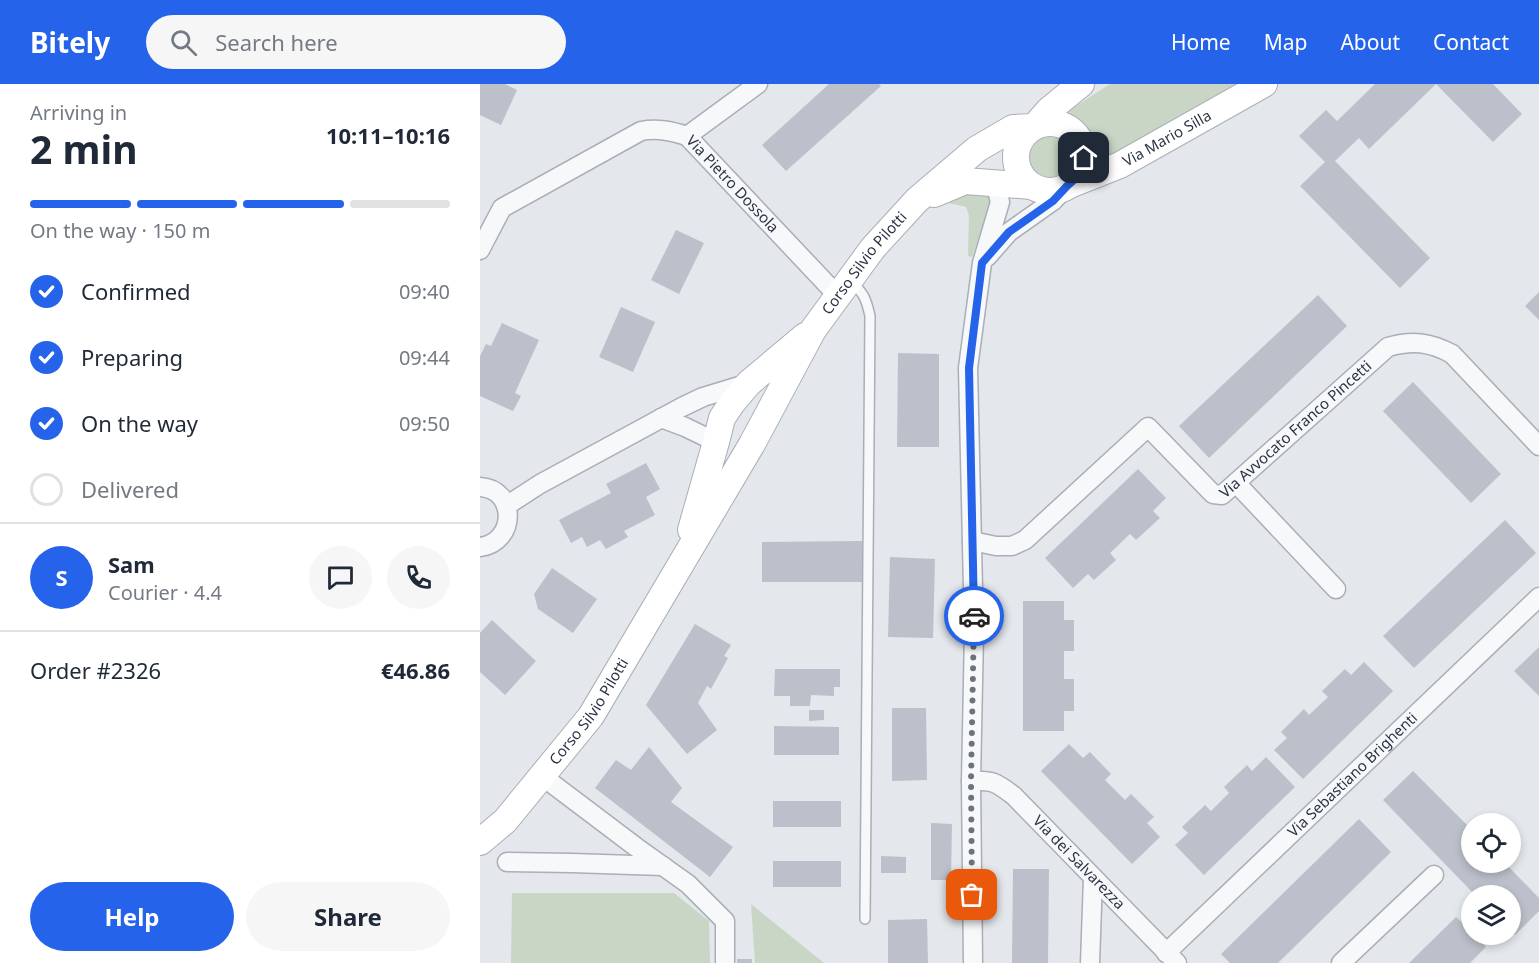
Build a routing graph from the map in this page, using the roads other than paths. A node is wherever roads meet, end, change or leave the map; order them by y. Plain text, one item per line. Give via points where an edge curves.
1 (758, 84) edge
2 (1082, 84) edge
3 (1264, 84) edge
4 (1034, 127) junction
5 (687, 136) junction
6 (990, 182) junction
7 (1032, 186) junction
8 (1067, 186) junction
9 (917, 200) junction
10 (480, 250) edge
11 (982, 263) junction
12 (843, 287) junction
13 (813, 330) junction
14 (749, 383) junction
15 (732, 402) junction
16 (661, 418) junction
17 (756, 436) junction
18 (717, 442) junction
19 (1539, 446) edge
20 (1236, 483) junction
21 (480, 488) edge
22 (506, 506) junction
23 (972, 541) junction
24 (480, 547) edge
25 (680, 567) junction
26 (1336, 589) dead end
27 (1539, 597) edge
28 (542, 776) junction
29 (971, 781) junction
30 (480, 842) edge
31 (507, 862) dead end
32 (663, 866) junction
33 (1434, 875) dead end
34 (1093, 878) junction
35 (865, 919) dead end
36 (1172, 958) edge
37 (725, 963) edge
38 (973, 963) edge
39 (1090, 963) edge
40 (1341, 963) edge

1 - 5 street, Via Pietro Dossola
2 - 4 street
3 - 8 street, Via Mario Silla via 1120,165
4 - 7 street via 1020,141 1016,161
4 - 8 street, Corso Silvio Pilotti via 1064,126 1079,139 1084,158 1082,168
4 - 9 street, Corso Silvio Pilotti via 1013,128 977,149
5 - 10 street via 666,129 641,131 502,208
5 - 12 street, Via Pietro Dossola
6 - 7 street, Corso Silvio Pilotti
6 - 9 street, Corso Silvio Pilotti via 965,181
6 - 11 street via 1000,202
7 - 8 street, Corso Silvio Pilotti via 1051,191
8 - 11 street via 1053,201 1009,232
9 - 12 street, Corso Silvio Pilotti
11 - 23 street via 969,368
12 - 13 street, Corso Silvio Pilotti
12 - 35 lane via 862,292 870,316
13 - 14 street, Corso Silvio Pilotti
13 - 17 street, Corso Silvio Pilotti
14 - 15 street, Corso Silvio Pilotti
14 - 16 street via 703,397
15 - 17 street via 752,409 758,419
15 - 18 street, Corso Silvio Pilotti via 722,418
16 - 18 street
16 - 22 street
17 - 18 street via 733,446
17 - 25 street, Corso Silvio Pilotti
18 - 25 street, Corso Silvio Pilotti
19 - 20 street, Via Avvocato Franco Pincetti via 1452,354 1438,346 1405,342 1388,347
20 - 23 street, Via Avvocato Franco Pincetti via 1222,495 1213,494 1148,427 1025,540 1012,546
20 - 26 street
21 - 22 street via 494,491
22 - 24 street via 507,525 503,534 496,542
23 - 29 street via 975,633
25 - 28 street, Corso Silvio Pilotti via 591,716
27 - 36 street, Via Sebastiano Brighenti
28 - 30 street, Corso Silvio Pilotti via 505,821
28 - 32 street
29 - 34 street, Via dei Salvarezza via 988,781 1014,796
29 - 38 street
31 - 32 street
32 - 37 street via 688,884 725,921
33 - 40 street
34 - 36 street, Via dei Salvarezza
34 - 39 street

